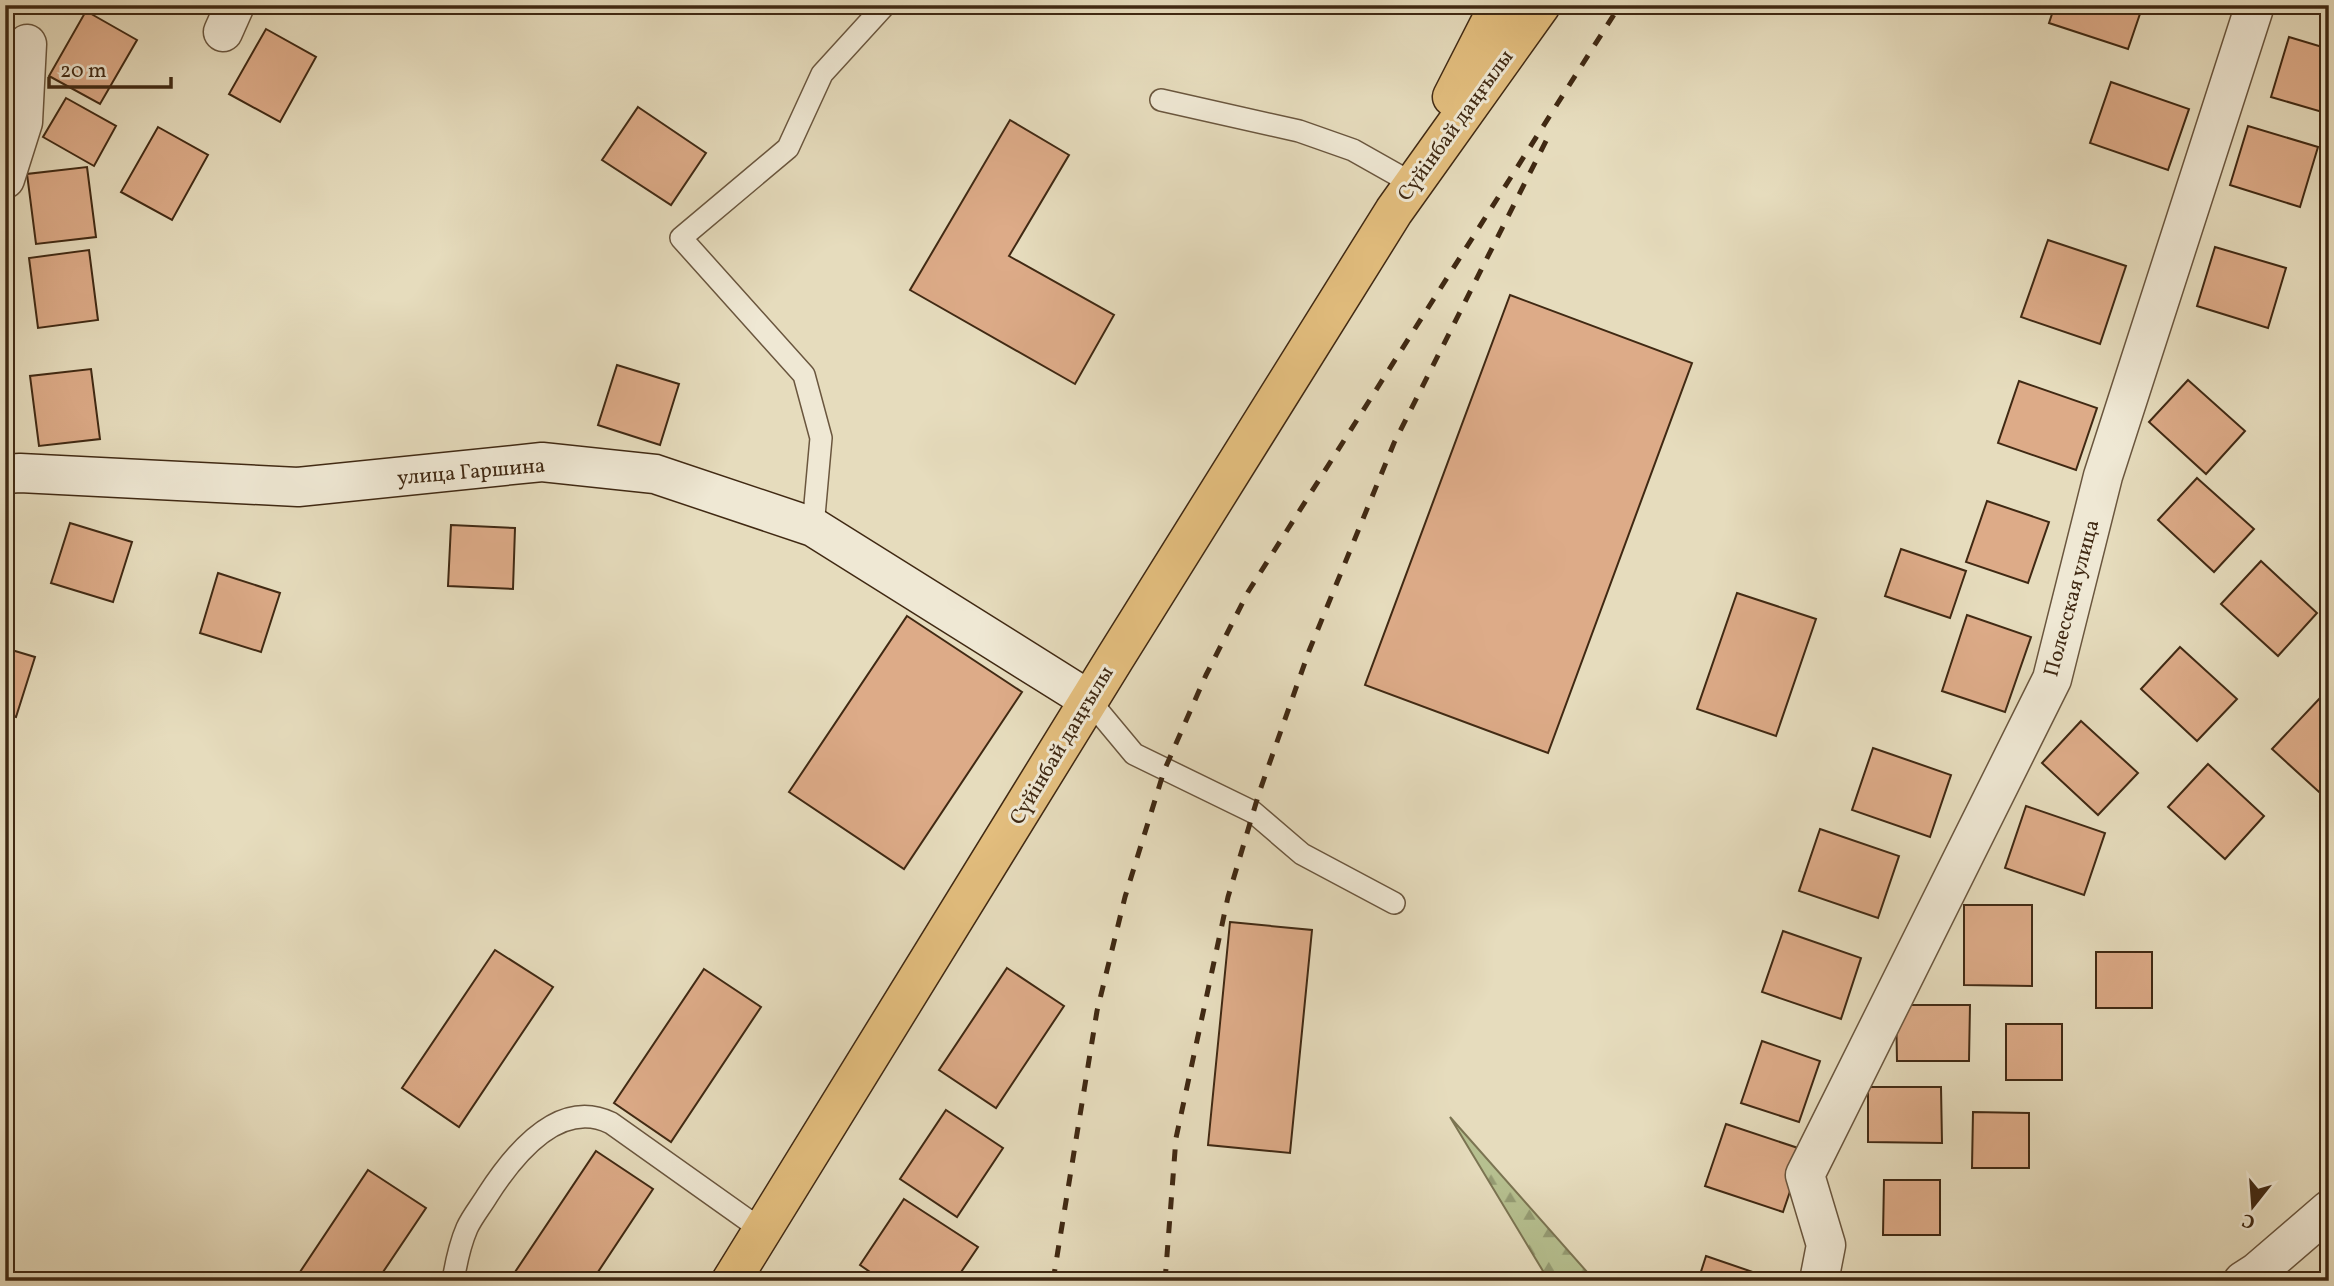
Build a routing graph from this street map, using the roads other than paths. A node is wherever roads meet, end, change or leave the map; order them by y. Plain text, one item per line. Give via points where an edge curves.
1 (885, 5) edge
2 (1499, 5) edge
3 (1541, 5) edge
4 (2255, 5) edge
5 (27, 44) dead end
6 (1161, 100) dead end
7 (5, 179) edge
8 (1401, 196) junction
9 (5, 474) edge
10 (813, 527) junction
11 (1089, 700) junction
12 (1394, 904) dead end
13 (2329, 1210) edge
14 (763, 1231) junction
15 (453, 1281) edge
16 (732, 1281) edge
17 (1819, 1281) edge
18 (2243, 1281) edge

1 - 10 lane via 822,74 788,148 681,238 804,375 821,438
2 - 8 main road, Сүйінбай даңғылы
3 - 8 main road, Сүйінбай даңғылы
4 - 17 street, Полесская улица via 2103,476 2052,679 1805,1175 1826,1245
5 - 7 street via 23,122
6 - 8 lane via 1299,131 1353,150
8 - 11 main road, Сүйінбай даңғылы
9 - 10 street, улица Гаршина via 298,487 542,462 655,474
10 - 11 street, улица Гаршина
11 - 12 lane via 1134,754 1253,812 1301,854
11 - 14 main road, Сүйінбай даңғылы
13 - 18 street
14 - 15 lane via 611,1123 588,1115 534,1137 504,1170 467,1227
14 - 16 main road, Сүйінбай даңғылы

